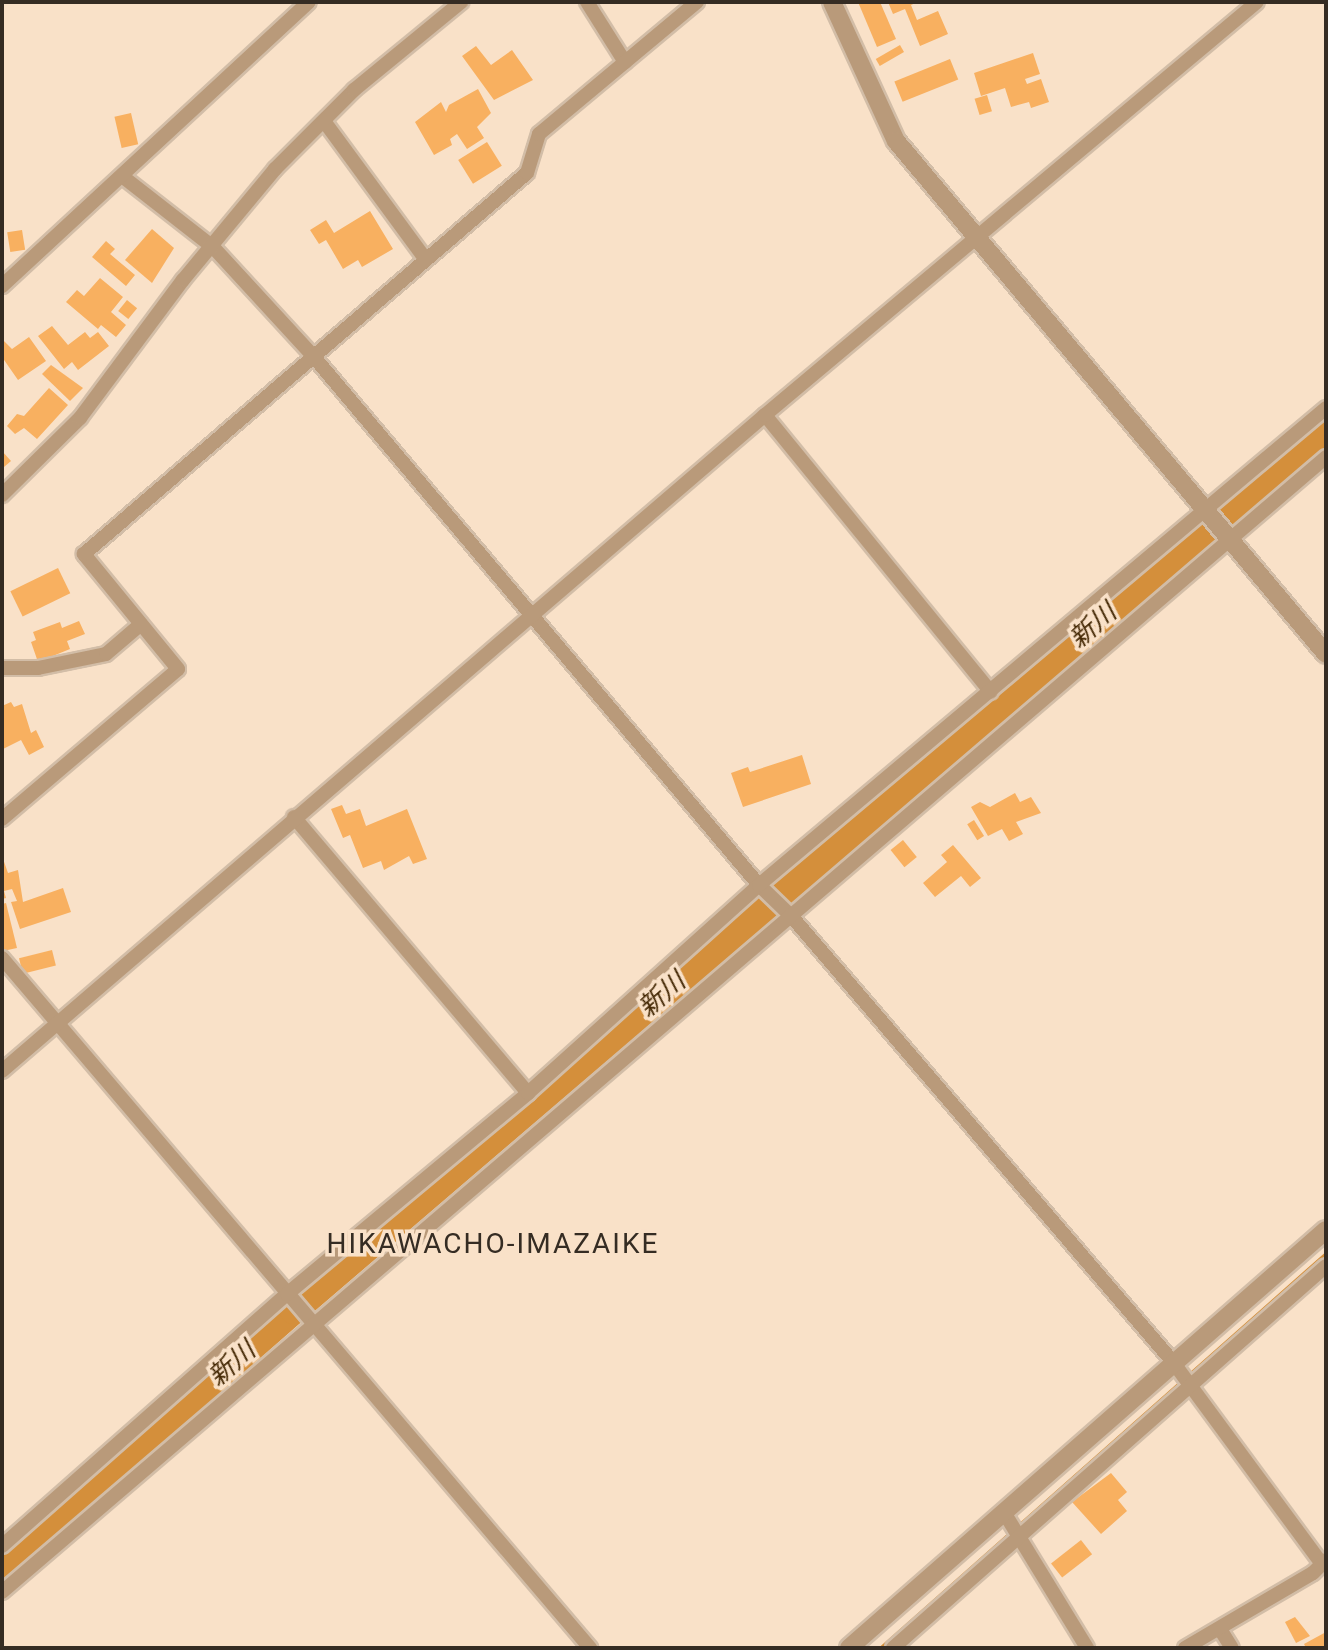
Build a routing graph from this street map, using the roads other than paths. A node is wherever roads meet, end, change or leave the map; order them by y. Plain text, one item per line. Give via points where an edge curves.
1 (309, 2) edge
2 (461, 2) edge
3 (587, 2) edge
4 (697, 2) edge
5 (832, 2) edge
6 (1257, 2) edge
7 (625, 62) junction
8 (324, 121) junction
9 (122, 176) junction
10 (975, 239) junction
11 (213, 247) junction
12 (426, 260) junction
13 (2, 286) edge
14 (314, 357) junction
15 (1326, 408) edge
16 (765, 415) junction
17 (1326, 457) edge
18 (3, 492) edge
19 (1205, 511) junction
20 (1226, 537) junction
21 (534, 612) junction
22 (141, 624) junction
23 (1326, 654) edge
24 (2, 668) edge
25 (991, 692) junction
26 (294, 817) junction
27 (2, 819) edge
28 (759, 885) junction
29 (788, 913) junction
30 (2, 958) edge
31 (57, 1023) junction
32 (2, 1071) edge
33 (528, 1093) junction
34 (1326, 1230) edge
35 (1326, 1266) edge
36 (287, 1294) junction
37 (310, 1322) junction
38 (1173, 1362) junction
39 (1191, 1386) junction
40 (1005, 1514) junction
41 (1018, 1536) junction
42 (2, 1546) edge
43 (1324, 1562) edge
44 (2, 1592) edge
45 (1220, 1629) junction
46 (590, 1648) edge
47 (849, 1648) edge
48 (893, 1648) edge
49 (1087, 1648) edge
50 (1185, 1648) edge
51 (1232, 1648) edge

1 - 9 street
2 - 8 street
3 - 7 street
4 - 7 street
5 - 10 street via 896,141
6 - 10 street
7 - 12 street via 539,134 527,173
8 - 11 street via 275,169
8 - 12 street
9 - 11 street
9 - 13 street
10 - 16 street
10 - 19 street
11 - 14 street
11 - 18 street via 80,418
12 - 14 street
14 - 21 street
14 - 22 street via 84,554
15 - 19 street
16 - 21 street
16 - 25 street
17 - 20 street
19 - 20 street
19 - 25 street
20 - 23 street
20 - 29 street
21 - 26 street
21 - 28 street
22 - 24 street via 106,654 38,668
22 - 27 street via 178,669
25 - 28 street
26 - 31 street
26 - 33 street
28 - 29 street
28 - 33 street
29 - 37 street
29 - 38 street
30 - 31 street
31 - 32 street
31 - 36 street
33 - 36 street
34 - 38 street
35 - 39 street
36 - 37 street
36 - 42 street
37 - 44 street
37 - 46 street
38 - 39 street
38 - 40 street
39 - 41 street
39 - 43 street
40 - 41 street
40 - 47 street
41 - 48 street
41 - 49 street
43 - 45 street
45 - 50 street
45 - 51 street

